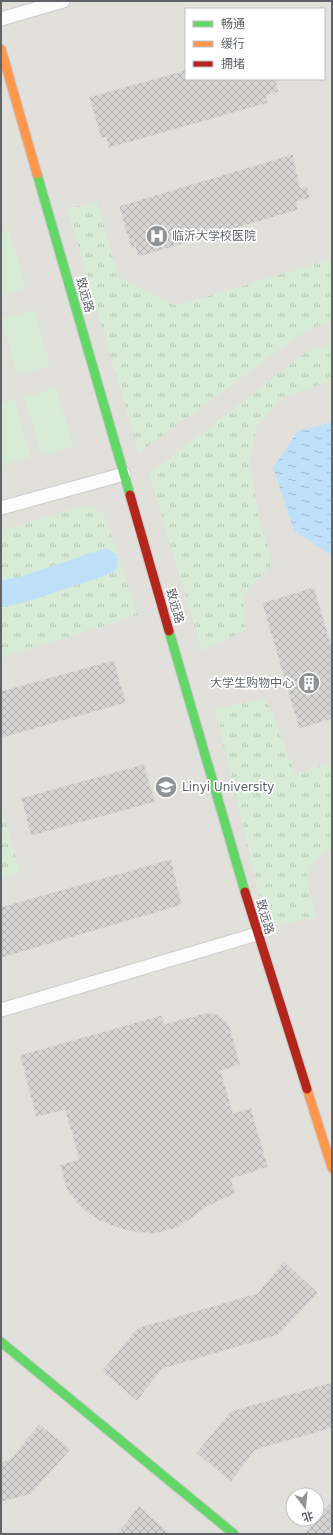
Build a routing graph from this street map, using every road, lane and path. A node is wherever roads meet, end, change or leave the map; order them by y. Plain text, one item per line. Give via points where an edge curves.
1 (63, 1) edge
2 (1, 19) edge
3 (1, 49) edge
4 (124, 474) junction
5 (1, 508) edge
6 (257, 934) junction
7 (1, 1010) edge
8 (332, 1168) edge
9 (1, 1342) edge
10 (234, 1534) edge

1 - 2 street
3 - 4 street, 致远路
4 - 5 street
4 - 6 street, 致远路
6 - 7 street
6 - 8 street, 致远路
9 - 10 street

